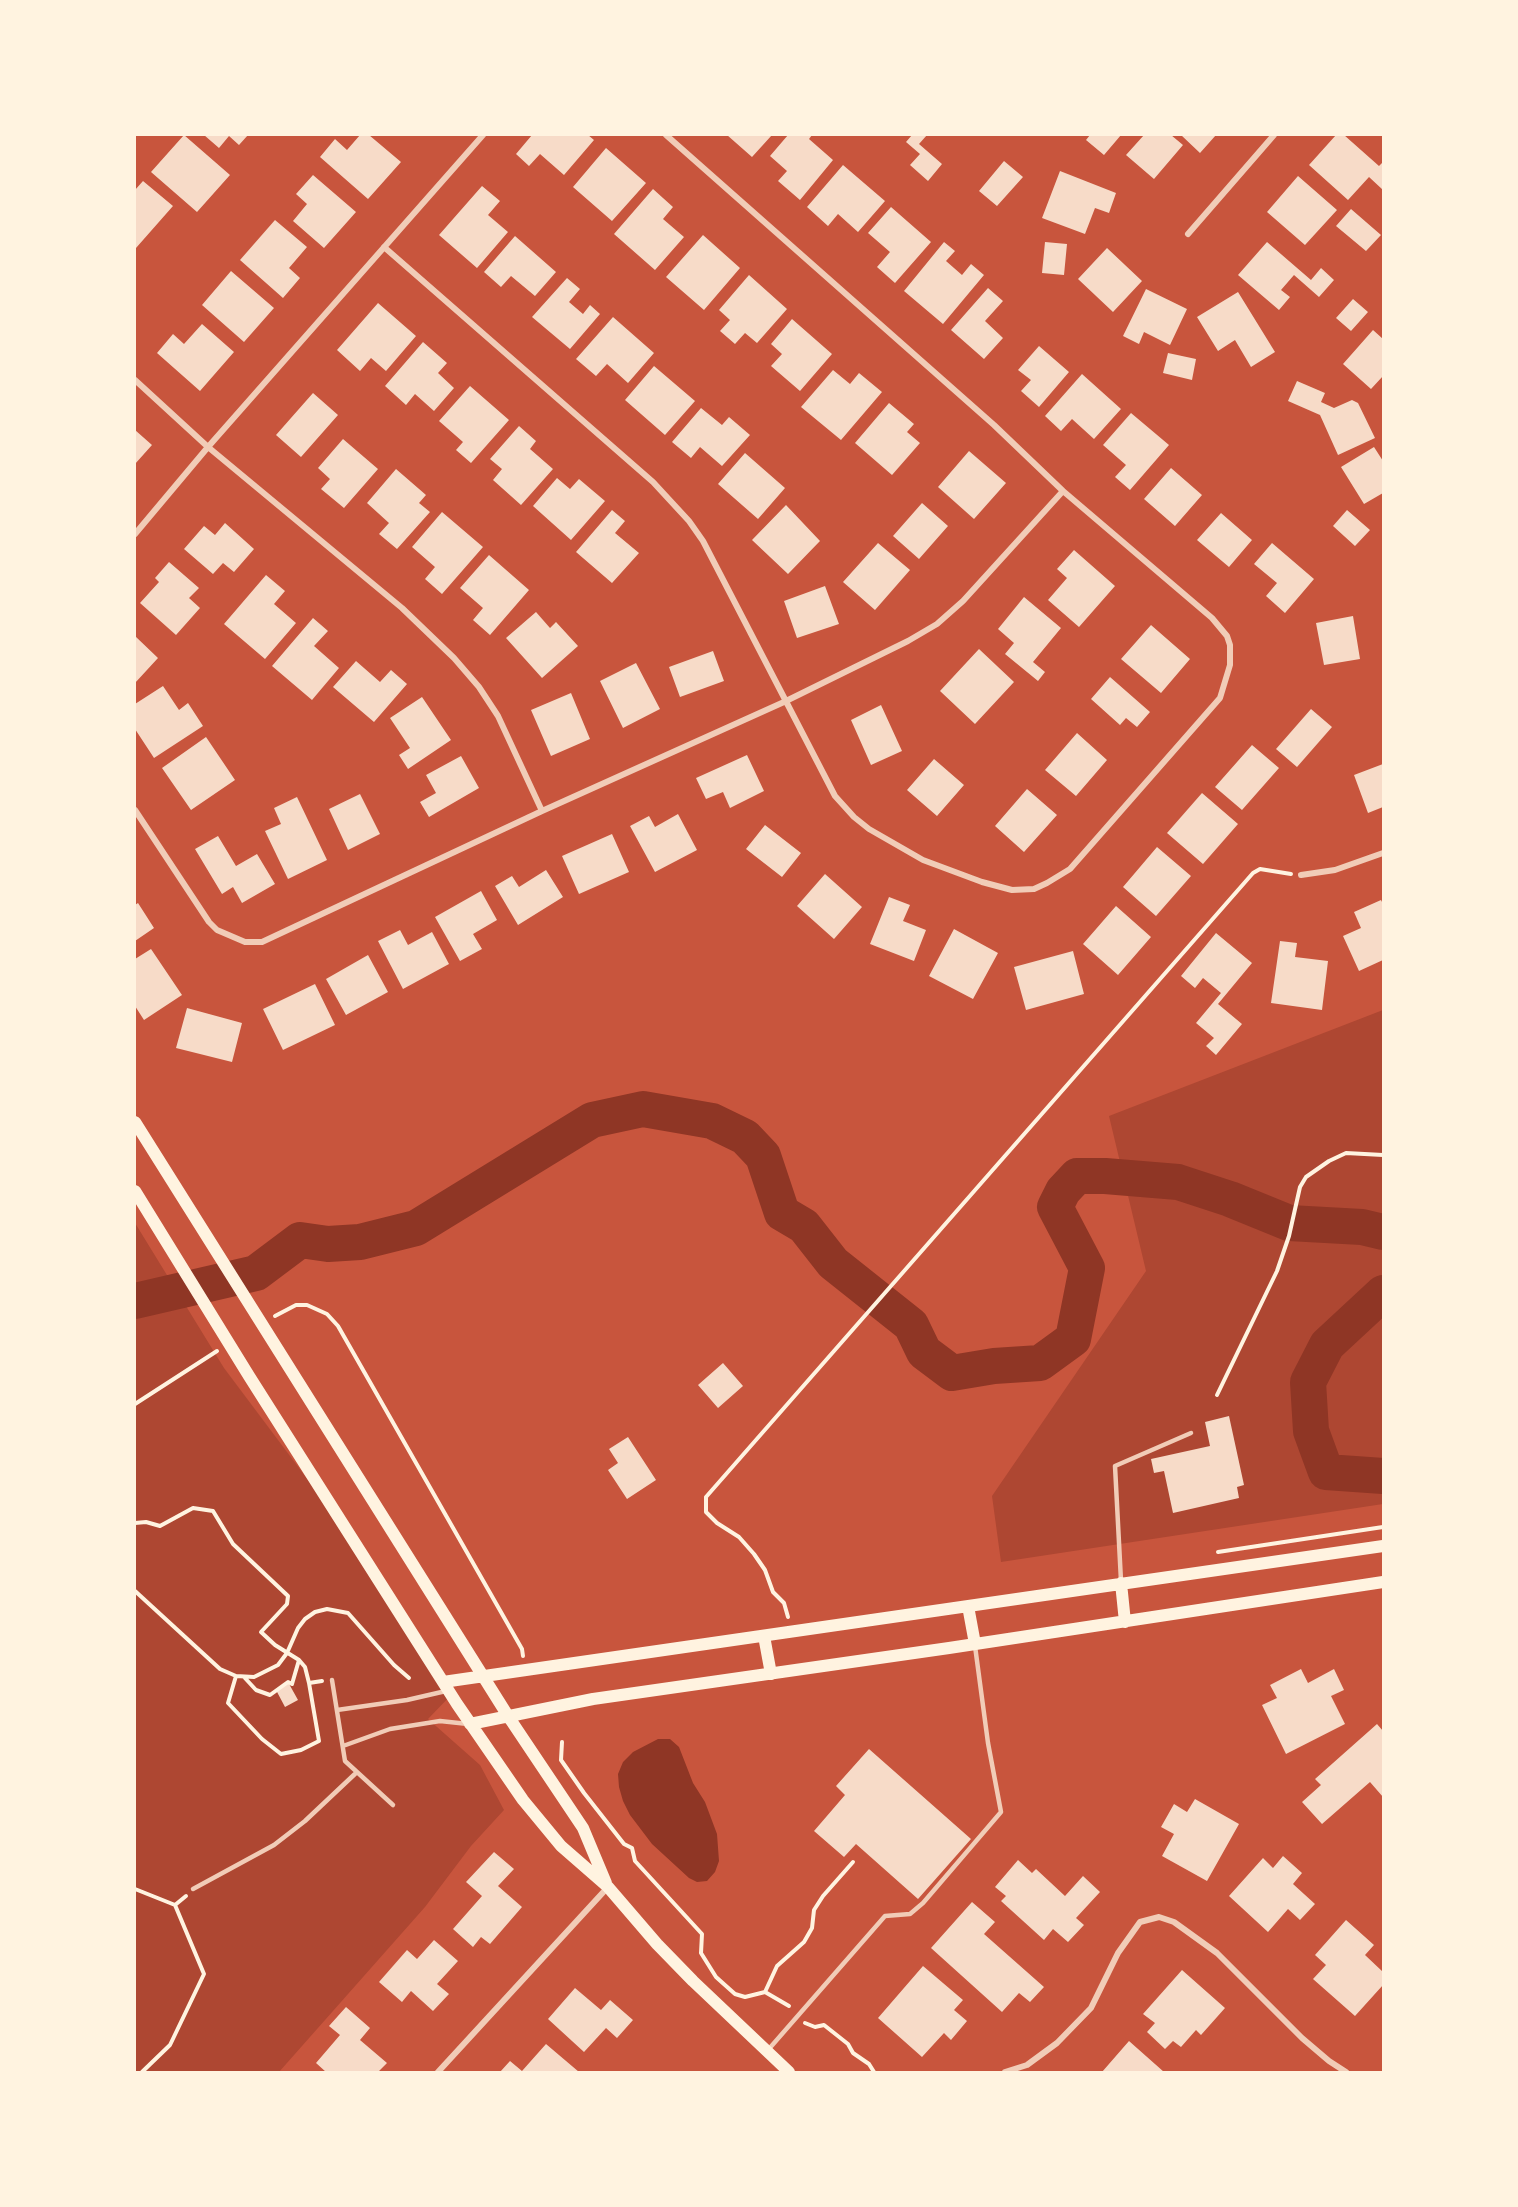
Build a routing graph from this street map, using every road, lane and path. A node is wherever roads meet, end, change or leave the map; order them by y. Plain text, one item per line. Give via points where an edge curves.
1 (483, 135) edge
2 (666, 135) edge
3 (1274, 135) edge
4 (1188, 234) dead end
5 (384, 248) junction
6 (135, 380) edge
7 (208, 447) junction
8 (1063, 491) junction
9 (135, 534) edge
10 (784, 702) junction
11 (135, 810) edge
12 (542, 811) junction
13 (1383, 853) edge
14 (1301, 875) joint
15 (135, 1122) edge
16 (1383, 1155) edge
17 (135, 1191) edge
18 (269, 1319) dead end
19 (220, 1350) dead end
20 (1217, 1395) dead end
21 (135, 1404) edge
22 (1191, 1433) dead end
23 (135, 1523) edge
24 (1383, 1546) edge
25 (1383, 1582) edge
26 (1121, 1583) junction
27 (135, 1592) edge
28 (968, 1606) junction
29 (789, 1618) dead end
30 (1125, 1622) junction
31 (764, 1636) junction
32 (975, 1644) junction
33 (287, 1653) junction
34 (299, 1660) junction
35 (525, 1662) dead end
36 (771, 1674) junction
37 (236, 1676) junction
38 (483, 1676) junction
39 (243, 1677) junction
40 (409, 1678) dead end
41 (332, 1680) joint
42 (309, 1683) junction
43 (446, 1687) junction
44 (337, 1710) junction
45 (508, 1716) junction
46 (470, 1724) junction
47 (562, 1742) dead end
48 (343, 1746) junction
49 (357, 1772) junction
50 (393, 1804) dead end
51 (853, 1862) dead end
52 (608, 1887) junction
53 (135, 1889) edge
54 (193, 1889) dead end
55 (765, 1992) junction
56 (789, 2006) dead end
57 (804, 2022) dead end
58 (767, 2052) junction
59 (142, 2072) edge
60 (438, 2072) edge
61 (789, 2072) edge
62 (874, 2072) edge
63 (1005, 2072) edge
64 (1346, 2072) edge

1 - 5 street
2 - 8 street via 994,425
3 - 4 street
5 - 7 street
5 - 10 street via 653,482 689,522 703,541
6 - 7 street
7 - 9 street
7 - 12 street via 402,608 454,658 498,716
8 - 10 street via 963,601 937,624
8 - 10 street via 1212,618 1230,645 1230,665 1220,698 1070,870 1034,889 1012,890 923,860 868,829 834,796
10 - 12 street
11 - 12 street via 209,922 244,942 262,942
13 - 14 street via 1335,870
14 - 29 path via 1260,869 1253,873 706,1497 706,1512 754,1554
15 - 38 main road
16 - 20 path via 1346,1153 1306,1177 1277,1271
17 - 43 main road
18 - 35 path via 296,1305 308,1305 327,1314 338,1326 522,1649
19 - 21 path
22 - 26 lane via 1115,1466
23 - 33 path via 160,1526 193,1508 213,1511 233,1544 288,1596 287,1604 261,1632
24 - 26 main road
25 - 30 main road
26 - 28 main road
26 - 30 main road
27 - 37 path via 220,1669
28 - 31 main road
28 - 32 main road
30 - 32 main road
31 - 36 main road
31 - 38 main road
32 - 36 main road
32 - 58 lane via 1001,1812 923,1903 910,1914 885,1916
33 - 34 path
33 - 39 path via 265,1673
33 - 40 path via 305,1619 315,1612 338,1610 348,1613
34 - 39 path via 292,1684 288,1682 270,1695 256,1690
34 - 42 path
36 - 45 main road via 593,1699
37 - 39 path
37 - 42 path via 228,1703 262,1740 281,1754 319,1741
38 - 43 main road
38 - 45 main road
41 - 42 path
41 - 44 lane
43 - 44 lane via 407,1700
43 - 46 main road
44 - 48 lane
45 - 46 main road
45 - 52 main road via 583,1828
46 - 48 lane via 440,1720 390,1729
46 - 52 main road via 561,1846
47 - 55 path via 561,1760 584,1793 624,1844 632,1848 635,1862 702,1934 701,1953 716,1977 735,1994 745,1997
48 - 49 lane via 345,1761
49 - 50 lane
49 - 54 lane via 274,1845
51 - 55 path via 823,1896 804,1942 777,1966
52 - 58 main road via 657,1944
52 - 60 street
53 - 59 path via 175,1905 204,1974 171,2046
55 - 56 path
57 - 62 path via 815,2027 824,2025
58 - 61 main road
63 - 64 street via 1027,2065 1057,2043 1091,2008 1118,1953 1140,1922 1159,1917 1174,1922 1217,1953 1302,2038

